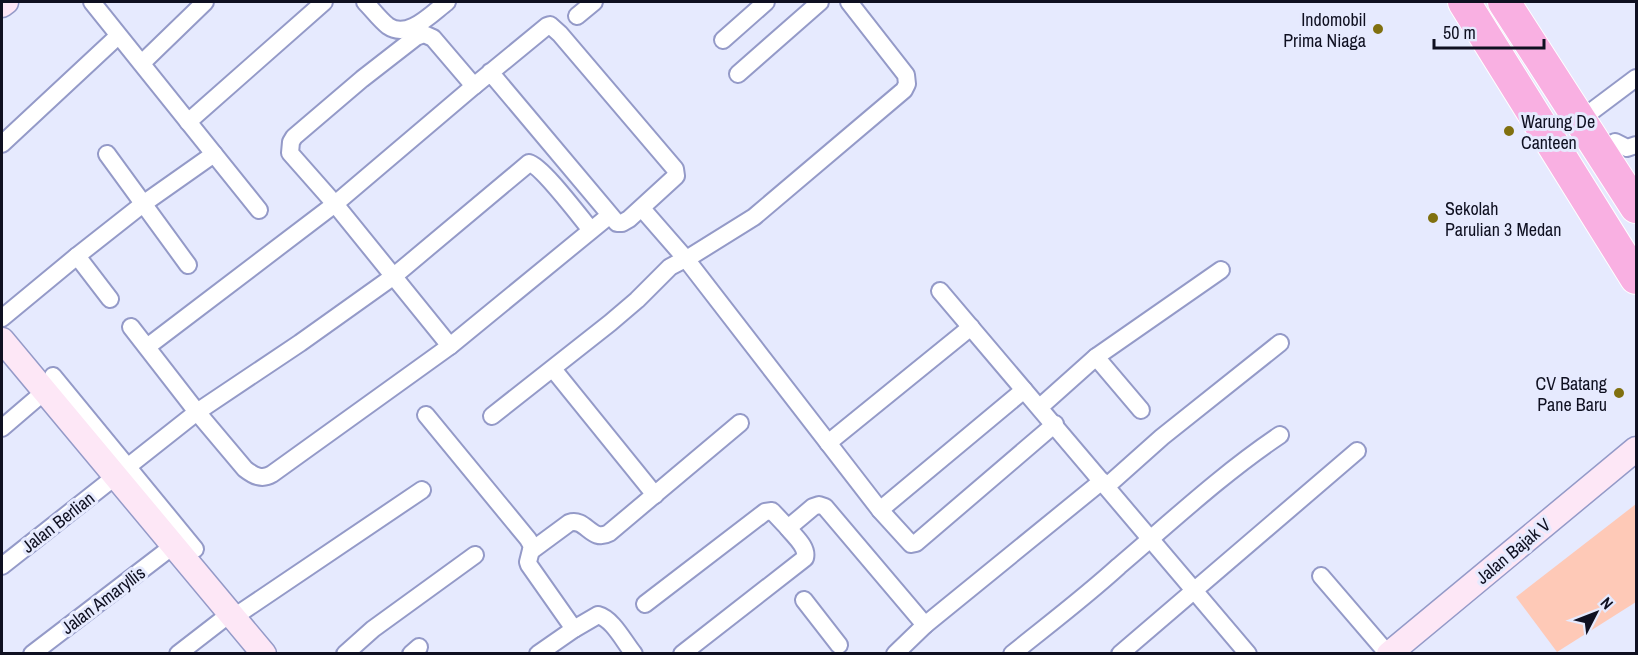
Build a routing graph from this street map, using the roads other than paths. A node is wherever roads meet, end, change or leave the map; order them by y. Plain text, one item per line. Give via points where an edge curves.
1 (6, 2) edge
2 (92, 2) edge
3 (205, 2) edge
4 (324, 2) edge
5 (365, 2) edge
6 (447, 2) edge
7 (594, 2) edge
8 (765, 2) edge
9 (820, 2) edge
10 (849, 2) edge
11 (1464, 2) edge
12 (1504, 2) edge
13 (2, 5) edge
14 (577, 16) dead end
15 (117, 36) junction
16 (723, 40) dead end
17 (142, 63) junction
18 (490, 72) junction
19 (738, 74) dead end
20 (1636, 78) edge
21 (474, 86) junction
22 (1580, 120) junction
23 (188, 122) junction
24 (2, 144) edge
25 (1636, 145) edge
26 (1600, 151) junction
27 (107, 154) dead end
28 (214, 154) junction
29 (1632, 190) edge
30 (143, 204) junction
31 (335, 204) junction
32 (259, 210) dead end
33 (645, 212) dead end
34 (610, 215) junction
35 (591, 230) junction
36 (77, 256) junction
37 (686, 259) junction
38 (188, 265) dead end
39 (1221, 270) dead end
40 (394, 276) junction
41 (1636, 278) edge
42 (940, 291) dead end
43 (110, 299) dead end
44 (2, 318) edge
45 (131, 327) dead end
46 (971, 327) junction
47 (2, 340) edge
48 (1280, 343) dead end
49 (450, 346) junction
50 (147, 347) junction
51 (1096, 357) junction
52 (553, 369) junction
53 (48, 384) junction
54 (1024, 390) junction
55 (1040, 407) junction
56 (1141, 410) dead end
57 (197, 412) junction
58 (426, 415) dead end
59 (492, 416) dead end
60 (740, 423) dead end
61 (1054, 424) junction
62 (2, 428) edge
63 (1280, 435) dead end
64 (828, 443) junction
65 (1636, 449) edge
66 (1357, 451) dead end
67 (121, 472) junction
68 (1105, 484) junction
69 (422, 490) dead end
70 (655, 495) junction
71 (880, 510) junction
72 (788, 528) junction
73 (1151, 537) junction
74 (184, 548) junction
75 (531, 551) junction
76 (475, 555) dead end
77 (2, 566) edge
78 (1321, 576) dead end
79 (1195, 589) junction
80 (804, 600) dead end
81 (645, 604) dead end
82 (232, 615) junction
83 (925, 625) junction
84 (574, 628) junction
85 (837, 651) edge
86 (32, 654) edge
87 (178, 654) edge
88 (264, 654) edge
89 (345, 654) edge
90 (538, 654) edge
91 (633, 654) edge
92 (682, 654) edge
93 (895, 654) edge
94 (1012, 654) edge
95 (1120, 654) edge
96 (1248, 654) edge
97 (1389, 654) edge

1 - 13 street
2 - 15 street
3 - 17 street
4 - 23 street
5 - 6 street via 387,25 400,31 411,28
7 - 14 street
8 - 16 street
9 - 19 street
10 - 37 street via 896,60 906,75 906,87 754,217
11 - 41 highway
12 - 22 highway
15 - 17 street
15 - 24 street
17 - 23 street
18 - 21 street
18 - 34 street
18 - 34 street via 552,26 675,169 674,179 629,219 619,223
20 - 22 street
21 - 31 street
21 - 31 street via 433,38 416,36 298,133 291,142 290,153
22 - 26 highway
23 - 28 street
25 - 26 street via 1628,148 1616,142
26 - 29 highway
27 - 30 street
28 - 30 street
28 - 32 street
30 - 36 street
30 - 38 street
31 - 40 street
31 - 50 street
33 - 37 street
34 - 35 street
35 - 40 street, Jalan Berlian via 530,163
35 - 49 street
36 - 43 street
36 - 44 street
37 - 52 street via 663,273 637,300
37 - 64 street
39 - 51 street
40 - 49 street
40 - 57 street, Jalan Berlian
42 - 46 street
45 - 50 street
46 - 54 street
46 - 64 street
47 - 53 street
48 - 68 street
49 - 57 street via 267,477 254,476 245,469
50 - 57 street
51 - 55 street
51 - 56 street
52 - 59 street
52 - 70 street
53 - 62 street
53 - 67 street
54 - 55 street
54 - 71 street
55 - 61 street
57 - 67 street, Jalan Berlian
58 - 75 street via 528,539
60 - 70 street
61 - 68 street
61 - 71 street via 914,544 908,543
63 - 73 street
64 - 71 street
65 - 97 street, Jalan Bajak V
66 - 79 street
67 - 74 street
67 - 77 street, Jalan Berlian
68 - 73 street
68 - 83 street
69 - 82 street
70 - 75 street via 603,536 575,521
72 - 81 street via 772,511 765,512
72 - 83 street via 813,507 825,507
72 - 92 street via 804,548 805,558
73 - 79 street
73 - 94 street
74 - 82 street
74 - 86 street, Jalan Amaryllis
75 - 84 street via 530,566
76 - 89 street
78 - 97 street
79 - 95 street
79 - 96 street
80 - 85 street
82 - 87 street
82 - 88 street
83 - 93 street
84 - 90 street
84 - 91 street via 594,616 602,616

